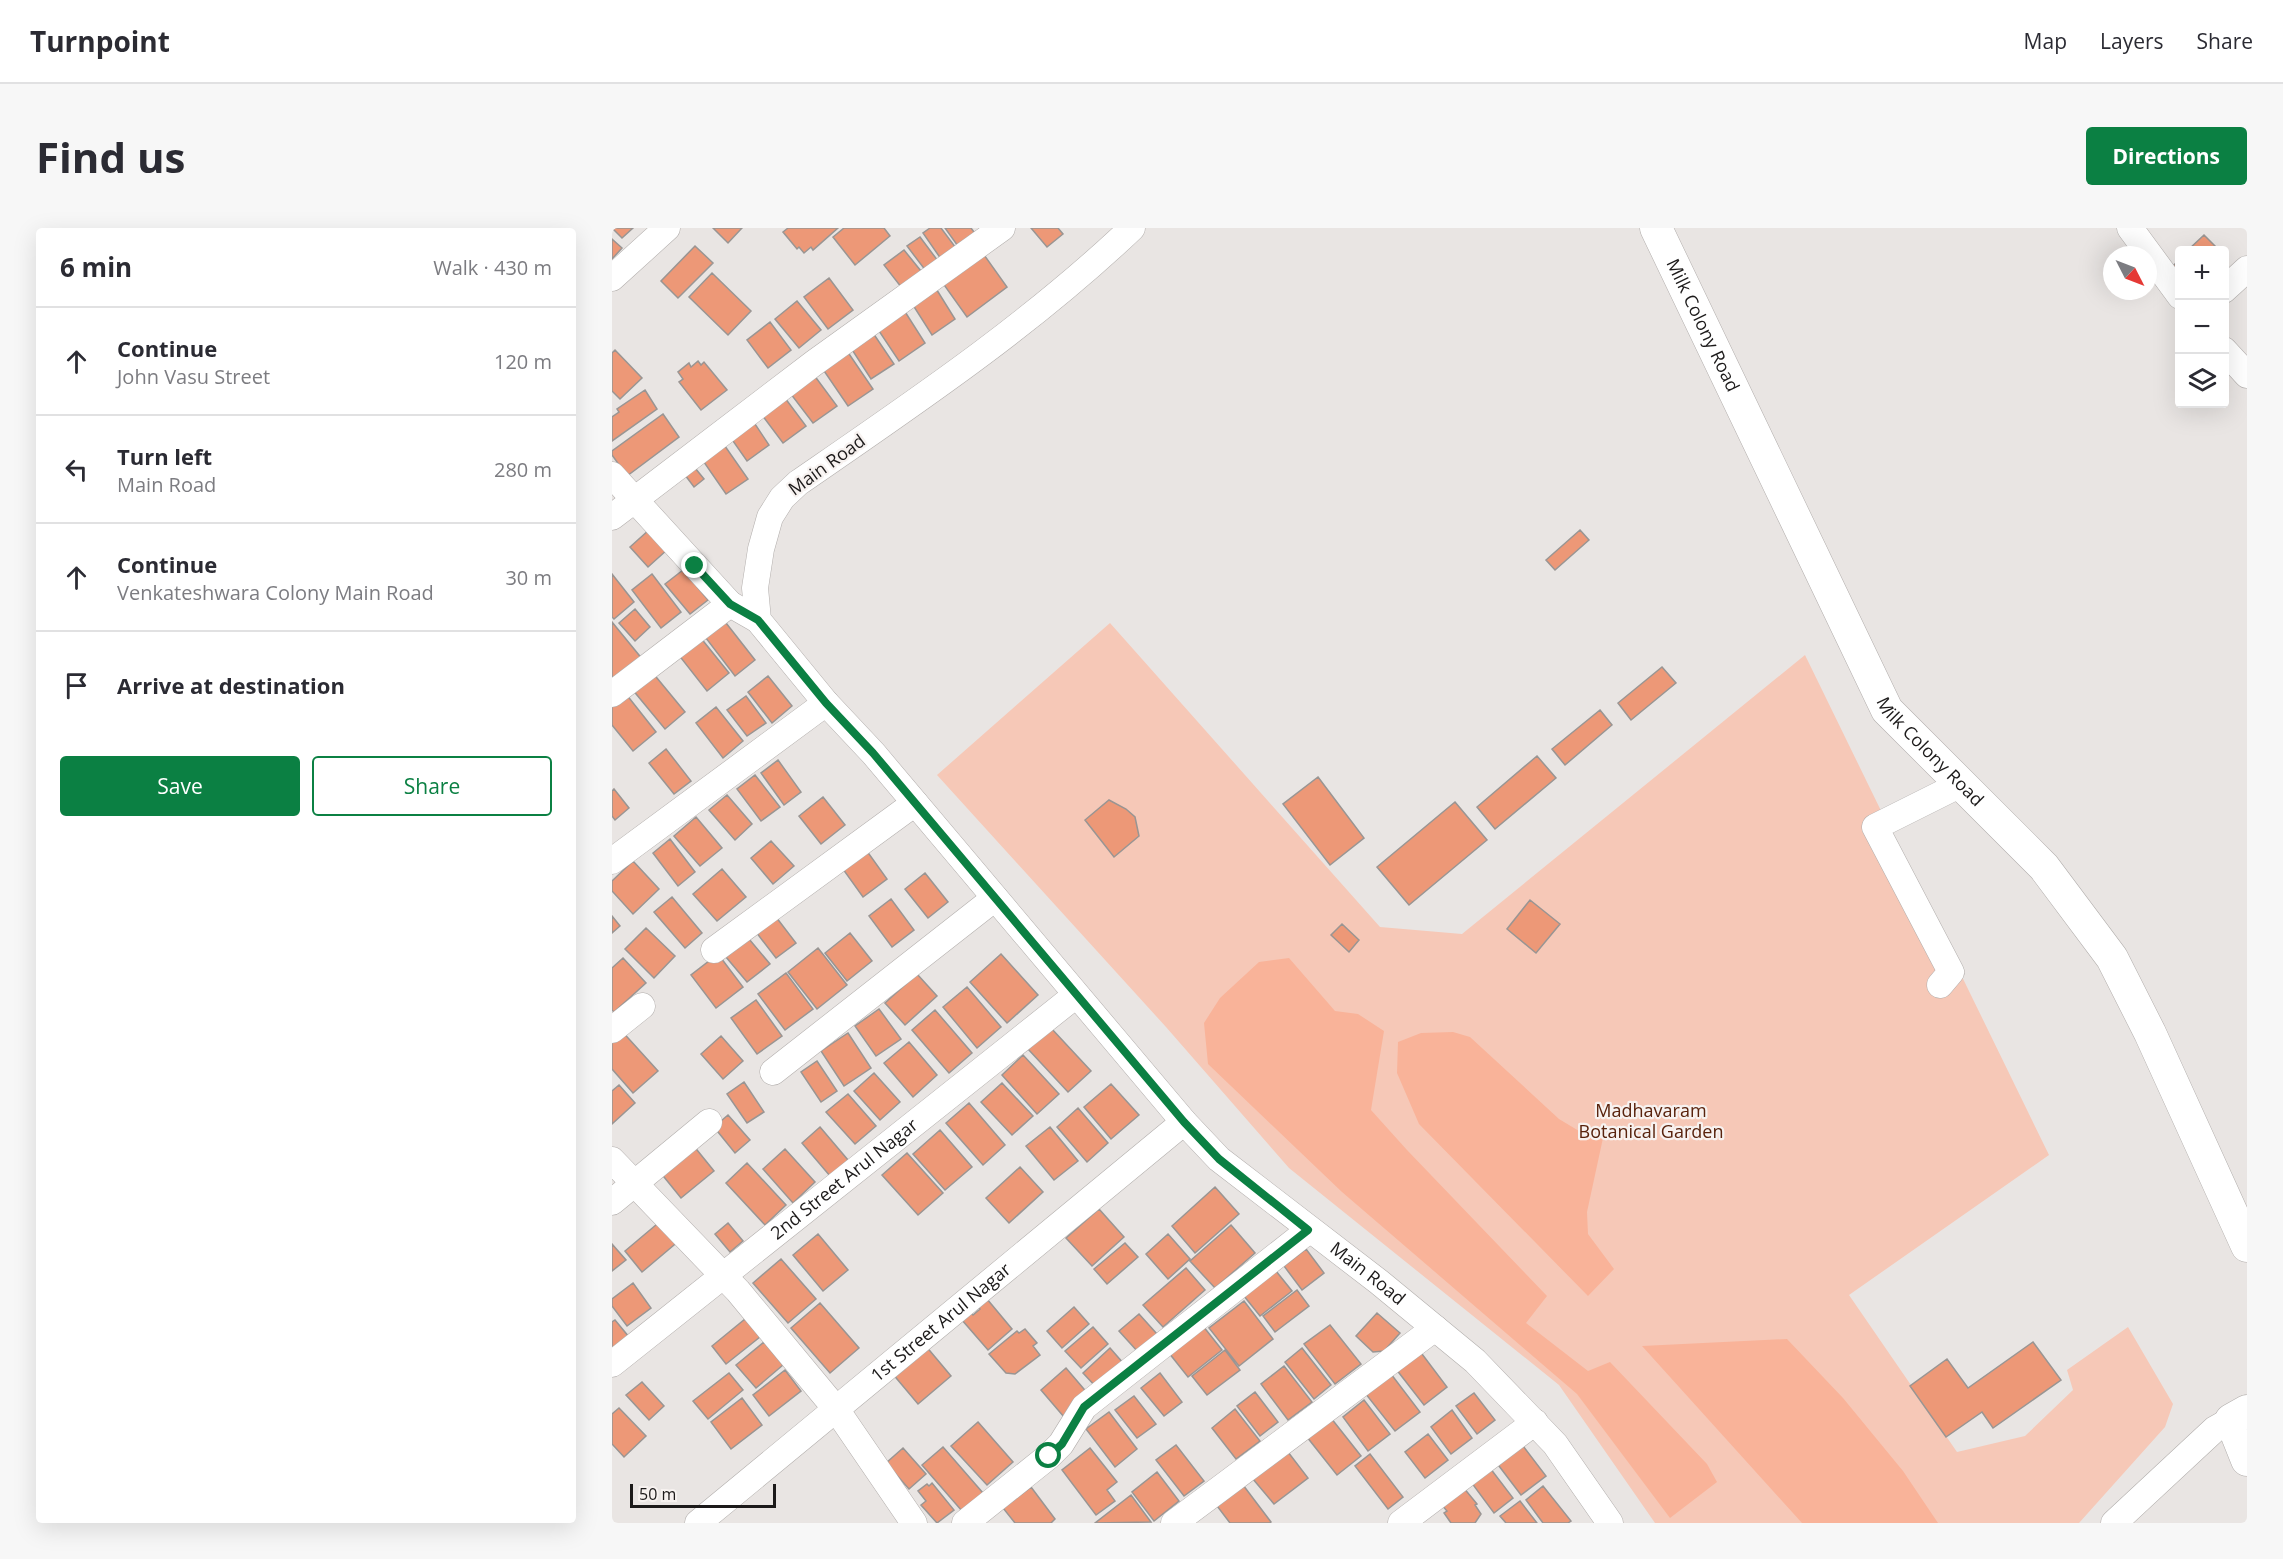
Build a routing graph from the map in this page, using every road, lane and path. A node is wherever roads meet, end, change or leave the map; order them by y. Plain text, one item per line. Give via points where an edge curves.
1 (667, 228) edge
2 (1002, 228) edge
3 (1132, 228) edge
4 (1656, 228) edge
5 (2130, 228) edge
6 (2247, 269) edge
7 (612, 278) edge
8 (2229, 285) edge
9 (2175, 289) edge
10 (2228, 354) edge
11 (2247, 375) edge
12 (612, 475) edge
13 (634, 500) junction
14 (612, 518) edge
15 (730, 604) junction
16 (758, 620) junction
17 (612, 694) edge
18 (826, 703) junction
19 (1961, 784) junction
20 (915, 803) junction
21 (612, 861) edge
22 (994, 898) junction
23 (714, 950) dead end
24 (1940, 985) dead end
25 (1076, 995) junction
26 (642, 1006) dead end
27 (612, 1030) edge
28 (773, 1072) dead end
29 (709, 1122) dead end
30 (1184, 1122) junction
31 (612, 1160) edge
32 (635, 1183) junction
33 (612, 1202) edge
34 (1308, 1230) junction
35 (2247, 1246) edge
36 (723, 1276) junction
37 (1435, 1328) junction
38 (612, 1364) edge
39 (836, 1409) junction
40 (2239, 1416) edge
41 (1535, 1422) junction
42 (2247, 1460) edge
43 (1600, 1520) edge
44 (698, 1523) edge
45 (914, 1523) edge
46 (965, 1523) edge
47 (1174, 1523) edge
48 (1401, 1523) edge
49 (2114, 1523) edge

1 - 7 street
2 - 13 street via 814,363
3 - 16 street, Main Road via 1083,274 962,370 782,498 770,517 761,549 755,588
4 - 19 main road, Milk Colony Road via 1887,710
5 - 9 street
6 - 8 street
10 - 11 street
12 - 13 street
13 - 14 street
13 - 15 street
15 - 16 street
15 - 17 street
16 - 18 street, Main Road
18 - 20 street, Main Road
18 - 21 street
19 - 24 street via 1875,827 1951,972
19 - 35 main road, Milk Colony Road via 2044,867 2112,958
20 - 22 street, Main Road
20 - 23 street
22 - 25 street, Main Road
22 - 28 street
25 - 30 street, Main Road
25 - 36 street, 2nd Street Arul Nagar
26 - 27 street
29 - 32 street
30 - 34 street, Main Road via 1219,1159
30 - 39 street, 1st Street Arul Nagar
31 - 32 street
32 - 33 street
32 - 36 street
34 - 37 street, Main Road
34 - 46 street via 1084,1407 1062,1444
36 - 38 street, 2nd Street Arul Nagar
36 - 39 street
37 - 41 street, Main Road via 1475,1361
37 - 47 street
39 - 44 street, 1st Street Arul Nagar
39 - 45 street
40 - 42 main road
40 - 49 street via 2215,1428
41 - 43 street, Main Road via 1555,1444
41 - 48 street

